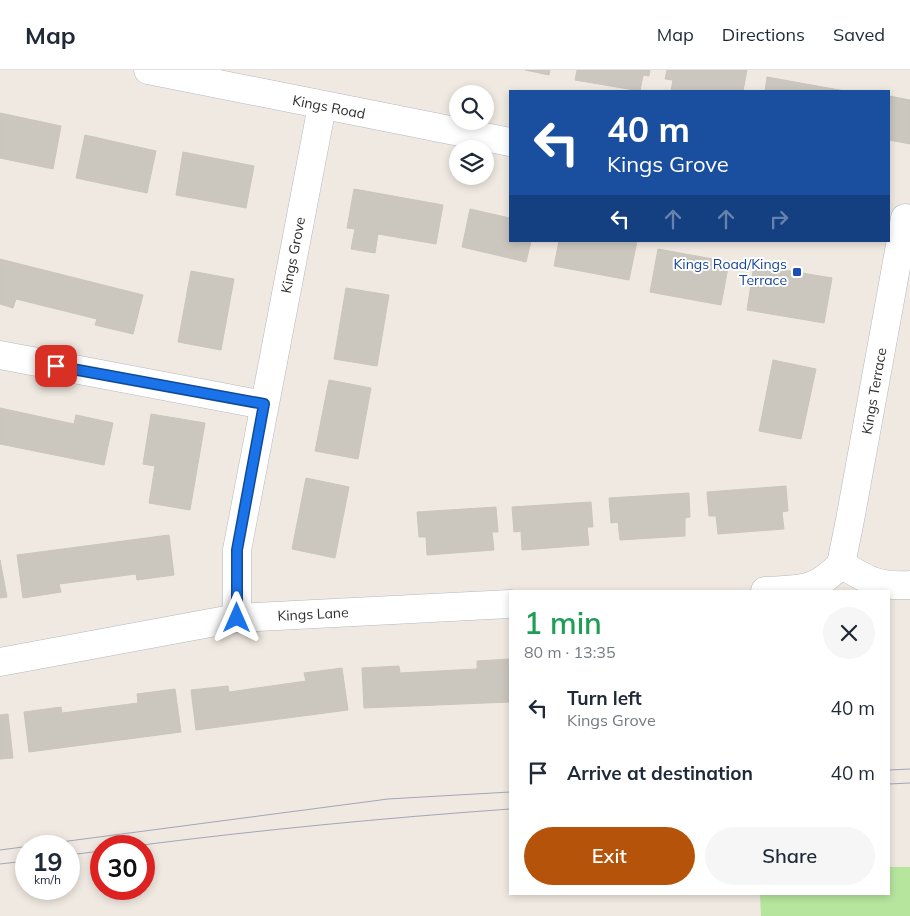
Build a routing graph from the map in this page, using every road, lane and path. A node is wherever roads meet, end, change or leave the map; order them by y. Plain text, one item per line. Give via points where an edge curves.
1 (148, 70) edge
2 (322, 106) junction
3 (509, 142) edge
4 (901, 217) edge
5 (0, 355) edge
6 (264, 404) junction
7 (841, 564) junction
8 (910, 586) edge
9 (796, 590) edge
10 (509, 604) edge
11 (237, 618) junction
12 (0, 662) edge

1 - 2 street, Kings Road
2 - 3 street, Kings Road
2 - 6 street, Kings Grove
4 - 7 street, Kings Terrace
5 - 6 street
6 - 11 street, Kings Grove via 237,550
7 - 8 street via 864,578 890,586
7 - 9 street via 816,585
10 - 11 street, Kings Lane
11 - 12 street, Kings Lane

